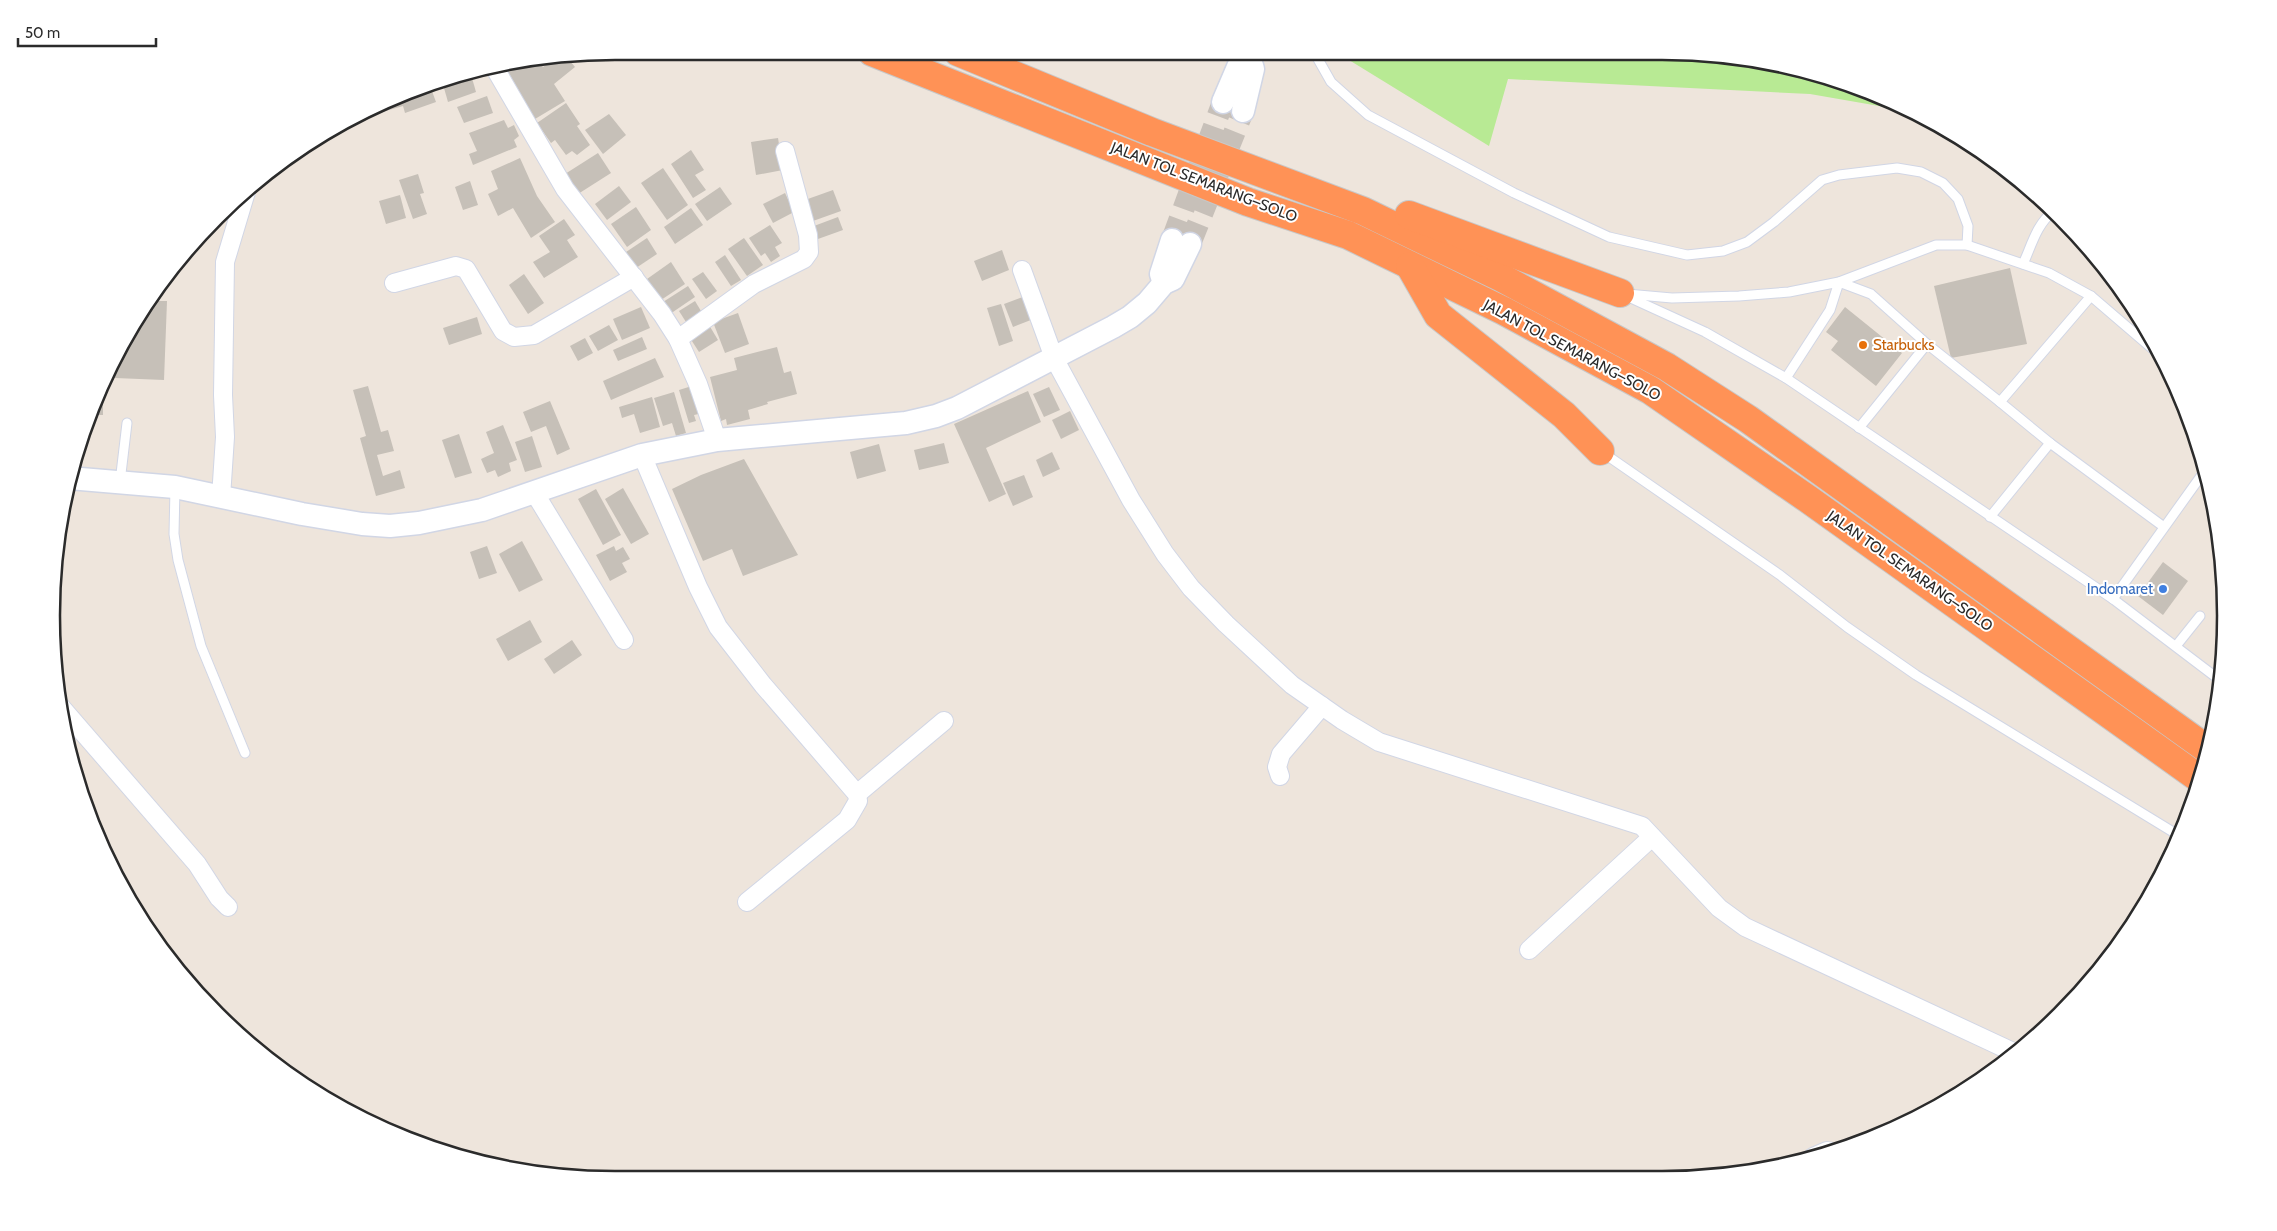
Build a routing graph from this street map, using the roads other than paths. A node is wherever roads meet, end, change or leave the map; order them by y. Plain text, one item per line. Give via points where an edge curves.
1 (892, 60) edge
2 (977, 60) edge
3 (1243, 60) edge
4 (1319, 60) edge
5 (497, 73) edge
6 (1233, 107) tunnel mouth
7 (784, 151) dead end
8 (1290, 183) junction
9 (242, 204) edge
10 (2047, 216) edge
11 (1181, 242) tunnel mouth
12 (1967, 245) junction
13 (2024, 264) junction
14 (1410, 266) junction
15 (1022, 270) dead end
16 (634, 277) junction
17 (1838, 282) junction
18 (394, 283) dead end
19 (1620, 293) junction
20 (2091, 296) junction
21 (678, 339) junction
22 (2145, 342) edge
23 (1927, 344) junction
24 (1054, 358) junction
25 (1786, 378) junction
26 (2000, 402) junction
27 (127, 423) dead end
28 (1859, 428) junction
29 (717, 440) junction
30 (2050, 443) junction
31 (1600, 451) joint
32 (642, 455) junction
33 (77, 479) edge
34 (2200, 479) edge
35 (120, 482) junction
36 (175, 487) junction
37 (534, 492) junction
38 (221, 497) junction
39 (1990, 517) junction
40 (2164, 527) junction
41 (2113, 599) junction
42 (2200, 616) dead end
43 (624, 640) dead end
44 (2176, 646) junction
45 (2213, 675) edge
46 (1322, 706) junction
47 (70, 716) edge
48 (944, 721) dead end
49 (2201, 745) edge
50 (245, 753) dead end
51 (2194, 774) edge
52 (1280, 776) dead end
53 (857, 794) junction
54 (2173, 832) edge
55 (1652, 837) junction
56 (748, 902) dead end
57 (228, 907) dead end
58 (1529, 950) dead end
59 (2007, 1050) edge

1 - 14 highway, JALAN TOL SEMARANG–SOLO via 1248,202 1348,235
2 - 8 highway, JALAN TOL SEMARANG–SOLO via 1152,132
3 - 6 street via 1238,66
4 - 12 lane via 1331,82 1368,115 1514,193 1610,237 1687,255 1724,251 1747,242 1822,180 1839,174 1897,168 1921,172 1943,183 1958,199 1968,226
5 - 16 street via 565,189
7 - 21 street via 808,235 808,254 801,261 754,284
8 - 19 highway via 1361,197
8 - 49 highway, JALAN TOL SEMARANG–SOLO via 1417,236 1667,367 1748,419
9 - 38 street via 225,262 225,437
10 - 13 lane
11 - 24 street via 1161,274 1164,284 1147,303 1130,317
12 - 13 lane
12 - 17 lane via 1936,246
13 - 20 lane via 2049,273
14 - 31 highway via 1438,315 1564,415
14 - 51 highway, JALAN TOL SEMARANG–SOLO via 1504,311 1650,390
15 - 24 street
16 - 18 street via 534,335 514,337 503,332 466,268 456,266
16 - 21 street
17 - 19 lane via 1789,292 1738,296 1672,298
17 - 23 lane via 1871,294
17 - 25 lane via 1830,310
19 - 25 lane via 1705,332
20 - 22 lane
20 - 26 lane
21 - 29 street
23 - 26 lane
23 - 28 lane
24 - 29 street via 936,416 861,428
24 - 46 street via 1131,500 1180,575 1226,624 1292,685
25 - 28 lane
26 - 30 lane
27 - 35 lane
28 - 39 lane
29 - 32 street
30 - 39 lane
30 - 40 lane
31 - 54 lane via 1916,675
32 - 37 street
32 - 53 street via 718,627 763,685
33 - 35 street
34 - 40 lane
35 - 36 street
36 - 38 street
36 - 50 lane via 174,534 180,570 201,646
37 - 38 street via 454,517 390,526 362,524
37 - 43 street
39 - 41 lane
40 - 41 lane
41 - 44 lane
42 - 44 lane
44 - 45 lane
46 - 52 street via 1281,754 1277,767
46 - 55 street via 1379,742 1642,826
47 - 57 street via 197,864
48 - 53 street
53 - 56 street via 858,801 847,820
55 - 58 street
55 - 59 street via 1719,908 1745,927

